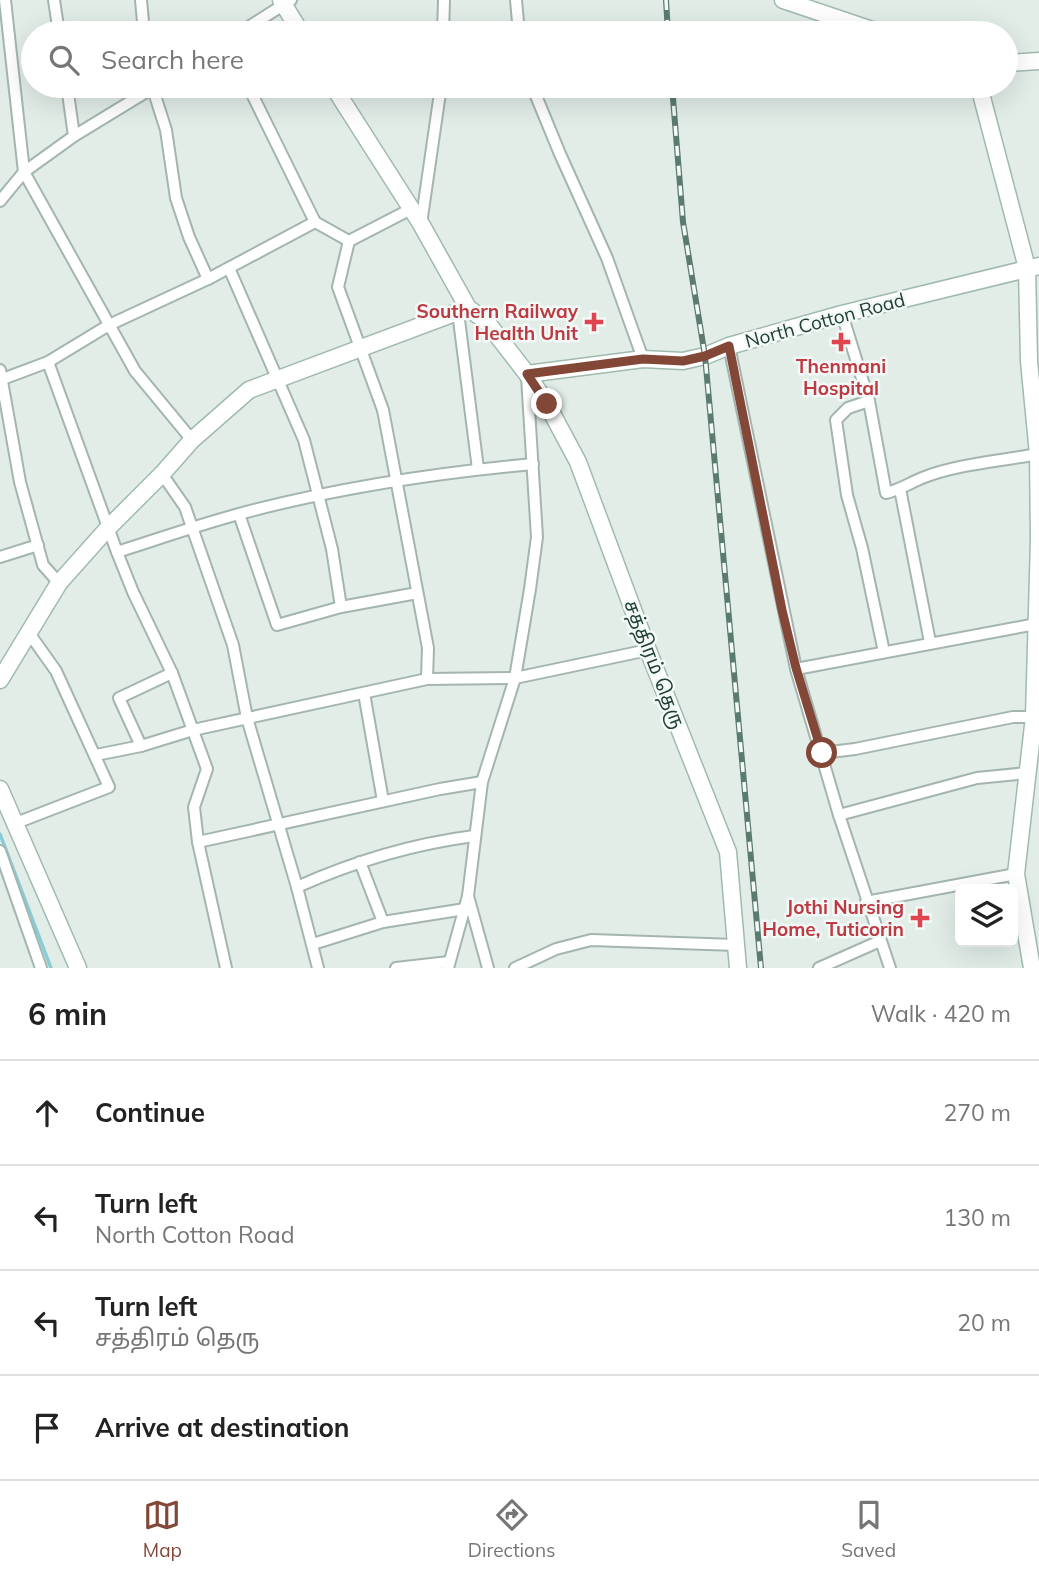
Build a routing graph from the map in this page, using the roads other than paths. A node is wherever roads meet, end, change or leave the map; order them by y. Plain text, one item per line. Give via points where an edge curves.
1 (5, 0) edge
2 (54, 0) edge
3 (141, 0) edge
4 (444, 0) edge
5 (516, 0) edge
6 (783, 0) edge
7 (285, 1) edge
8 (57, 21) edge
9 (143, 21) edge
10 (256, 21) edge
11 (296, 21) edge
12 (443, 21) edge
13 (518, 21) edge
14 (845, 21) edge
15 (1039, 61) edge
16 (1018, 62) edge
17 (69, 98) edge
18 (134, 98) edge
19 (157, 98) edge
20 (254, 98) edge
21 (341, 98) edge
22 (439, 98) edge
23 (538, 98) edge
24 (983, 98) edge
25 (74, 136) junction
26 (24, 172) junction
27 (0, 201) edge
28 (411, 209) junction
29 (314, 222) junction
30 (421, 224) junction
31 (349, 240) junction
32 (1033, 267) edge
33 (229, 268) junction
34 (208, 279) junction
35 (463, 310) junction
36 (842, 314) junction
37 (109, 325) junction
38 (729, 346) junction
39 (360, 350) junction
40 (643, 359) junction
41 (48, 362) junction
42 (527, 374) junction
43 (1, 376) edge
44 (275, 379) junction
45 (869, 401) junction
46 (192, 440) junction
47 (1038, 454) edge
48 (533, 464) junction
49 (478, 469) junction
50 (162, 474) junction
51 (397, 480) junction
52 (900, 489) junction
53 (320, 495) junction
54 (239, 514) junction
55 (108, 527) junction
56 (193, 528) junction
57 (38, 545) junction
58 (117, 552) junction
59 (0, 557) edge
60 (59, 583) junction
61 (417, 593) junction
62 (341, 607) junction
63 (1036, 624) junction
64 (29, 633) junction
65 (930, 642) junction
66 (649, 650) junction
67 (884, 652) junction
68 (796, 668) junction
69 (1037, 671) edge
70 (172, 673) junction
71 (0, 678) edge
72 (515, 678) junction
73 (427, 679) junction
74 (364, 692) junction
75 (1034, 717) junction
76 (247, 718) junction
77 (193, 730) junction
78 (141, 746) junction
79 (822, 753) junction
80 (96, 755) junction
81 (1027, 773) junction
82 (482, 782) junction
83 (0, 789) edge
84 (383, 802) junction
85 (839, 816) junction
86 (16, 823) junction
87 (279, 824) junction
88 (474, 836) junction
89 (198, 842) junction
90 (0, 851) edge
91 (359, 862) junction
92 (1016, 874) junction
93 (297, 887) junction
94 (468, 896) junction
95 (866, 902) junction
96 (464, 909) junction
97 (383, 922) junction
98 (880, 941) junction
99 (313, 944) junction
100 (736, 945) junction
101 (449, 965) edge
102 (41, 968) edge
103 (78, 968) edge
104 (226, 968) edge
105 (318, 968) edge
106 (396, 968) edge
107 (488, 968) edge
108 (515, 968) edge
109 (738, 968) edge
110 (818, 968) edge
111 (890, 968) edge
112 (1032, 968) edge

1 - 26 street
2 - 8 street
3 - 9 street
4 - 12 street
5 - 13 street
6 - 14 street
7 - 10 street
7 - 11 street
15 - 16 street
17 - 25 street
18 - 25 street
19 - 34 street via 176,198
20 - 29 street
21 - 28 street, சத்திரம் தெரு
22 - 30 street
23 - 40 street via 607,258
24 - 32 street
25 - 26 street
26 - 27 street
26 - 37 street
28 - 30 street, சத்திரம் தெரு
28 - 31 street
29 - 31 street
29 - 33 street
30 - 35 street, சத்திரம் தெரு
31 - 39 street via 338,287
32 - 36 street, North Cotton Road
32 - 47 street via 1030,361
33 - 34 street
33 - 44 street
34 - 37 street
35 - 39 street
35 - 42 street, சத்திரம் தெரு via 486,321
35 - 49 street
36 - 38 street, North Cotton Road
36 - 45 street
37 - 41 street
37 - 46 street via 135,371
38 - 40 street, North Cotton Road via 683,361
38 - 68 street
39 - 44 street
39 - 51 street via 383,410
40 - 42 street, North Cotton Road
41 - 43 street
41 - 55 street
42 - 48 street
42 - 66 street, சத்திரம் தெரு via 579,462
43 - 57 street via 20,482
44 - 46 street via 249,390
44 - 53 street via 304,440
45 - 52 street via 886,493
45 - 67 street via 848,408 836,420 847,495
46 - 50 street
47 - 52 street via 923,477
47 - 63 street
48 - 49 street
48 - 72 street via 537,537
49 - 51 street
50 - 55 street
50 - 56 street via 185,507
51 - 53 street
51 - 61 street
52 - 65 street
53 - 54 street
53 - 62 street
54 - 56 street
54 - 62 street via 277,625
55 - 58 street
55 - 60 street
56 - 58 street
56 - 76 street via 233,645
57 - 59 street
57 - 60 street via 44,565
58 - 70 street
60 - 64 street
61 - 62 street
61 - 73 street via 428,648
63 - 65 street
63 - 69 street
64 - 71 street
64 - 80 street via 56,671
65 - 67 street
66 - 72 street
66 - 100 street, சத்திரம் தெரு via 728,852
67 - 68 street
68 - 79 street
69 - 75 street
70 - 77 street
70 - 78 street via 119,698
72 - 73 street
72 - 82 street
73 - 74 street
74 - 76 street
74 - 84 street
75 - 79 street via 1013,717
75 - 81 street
76 - 77 street
76 - 87 street
77 - 78 street
77 - 89 street via 206,769 194,807
78 - 80 street
79 - 85 street
80 - 86 street via 109,787
81 - 85 street via 977,778
81 - 92 street
82 - 84 street
82 - 88 street
83 - 86 street
84 - 87 street
85 - 95 street
86 - 103 street
87 - 89 street
87 - 93 street
88 - 91 street via 428,842
88 - 94 street
89 - 104 street
90 - 102 street
91 - 93 street
91 - 97 street
92 - 95 street
92 - 112 street
93 - 99 street
94 - 96 street
94 - 107 street
95 - 98 street
96 - 97 street
96 - 101 street
97 - 99 street
98 - 110 street
98 - 111 street
99 - 105 street
100 - 108 street via 591,940 556,949
100 - 109 street, சத்திரம் தெரு
101 - 106 street

